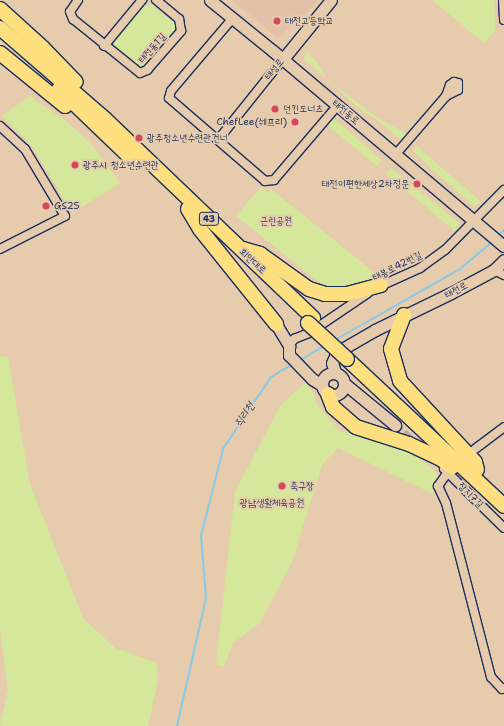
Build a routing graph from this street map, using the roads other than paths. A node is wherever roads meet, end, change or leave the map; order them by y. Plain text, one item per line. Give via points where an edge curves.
1 (78, 0) edge
2 (142, 0) edge
3 (156, 0) edge
4 (210, 0) edge
5 (331, 0) edge
6 (503, 0) edge
7 (0, 9) edge
8 (232, 19) junction
9 (504, 20) edge
10 (0, 28) edge
11 (0, 38) edge
12 (104, 46) junction
13 (0, 53) edge
14 (283, 59) junction
15 (446, 96) dead end
16 (338, 105) junction
17 (101, 123) junction
18 (0, 126) edge
19 (218, 140) junction
20 (396, 154) junction
21 (504, 190) edge
22 (188, 209) junction
23 (477, 224) junction
24 (504, 246) edge
25 (240, 248) junction
26 (0, 250) edge
27 (504, 260) edge
28 (494, 270) junction
29 (504, 275) edge
30 (381, 285) junction
31 (404, 315) junction
32 (310, 320) junction
33 (276, 324) joint
34 (289, 350) junction
35 (335, 372) junction
36 (345, 384) junction
37 (325, 390) junction
38 (395, 425) tunnel mouth
39 (504, 427) edge
40 (475, 449) dead end
41 (436, 463) dead end
42 (449, 470) junction
43 (478, 476) junction
44 (504, 495) edge
45 (504, 506) edge
46 (504, 528) edge
47 (504, 688) edge

1 - 12 street, 태전동1길 via 71,8 71,16
2 - 12 street
3 - 12 street, 태전동1길 via 178,19 182,27 144,73 135,71
4 - 8 street, 태전동로
5 - 14 street, 태성로
6 - 9 street
7 - 17 highway via 64,69
8 - 14 street, 태전동로
8 - 19 street via 169,95 172,102
10 - 17 highway, 회안대로 / 43
11 - 17 highway, 회안대로 / 43
13 - 17 highway via 79,118
14 - 16 street, 태전동로
14 - 19 street, 태성로
15 - 20 street
16 - 19 street via 271,182 265,181
16 - 20 street, 태전동로
17 - 22 highway, 회안대로 / 43
17 - 25 highway, 회안대로 / 43
18 - 26 street via 25,149 66,216
20 - 23 street, 태전동로
21 - 23 street, 태봉로42번길
22 - 32 highway, 회안대로 / 43
22 - 33 highway via 200,229
23 - 24 street, 태전동로
23 - 30 street, 태봉로42번길 via 432,260
25 - 30 highway via 260,254 309,289 325,294 347,294
25 - 32 highway, 회안대로 / 43
27 - 28 street, 태전로
28 - 29 street
28 - 31 street, 태전로 via 451,294
30 - 34 street, 태봉로42번길 via 308,333 294,339
31 - 35 street, 태전로 via 338,352 332,363
31 - 43 highway via 391,349 400,381 475,462
32 - 43 highway, 43, bridge
33 - 34 street
34 - 37 street via 309,377
35 - 36 street via 343,377
35 - 37 street via 326,375
36 - 37 street via 339,394
36 - 38 street
37 - 43 highway via 333,408 356,427 409,444 442,459 469,481
39 - 40 street
41 - 42 street, 장지7길
42 - 46 street, 장지7길
42 - 47 street via 438,486 446,503 491,677 502,689
43 - 44 highway, 43
43 - 45 highway, 43

